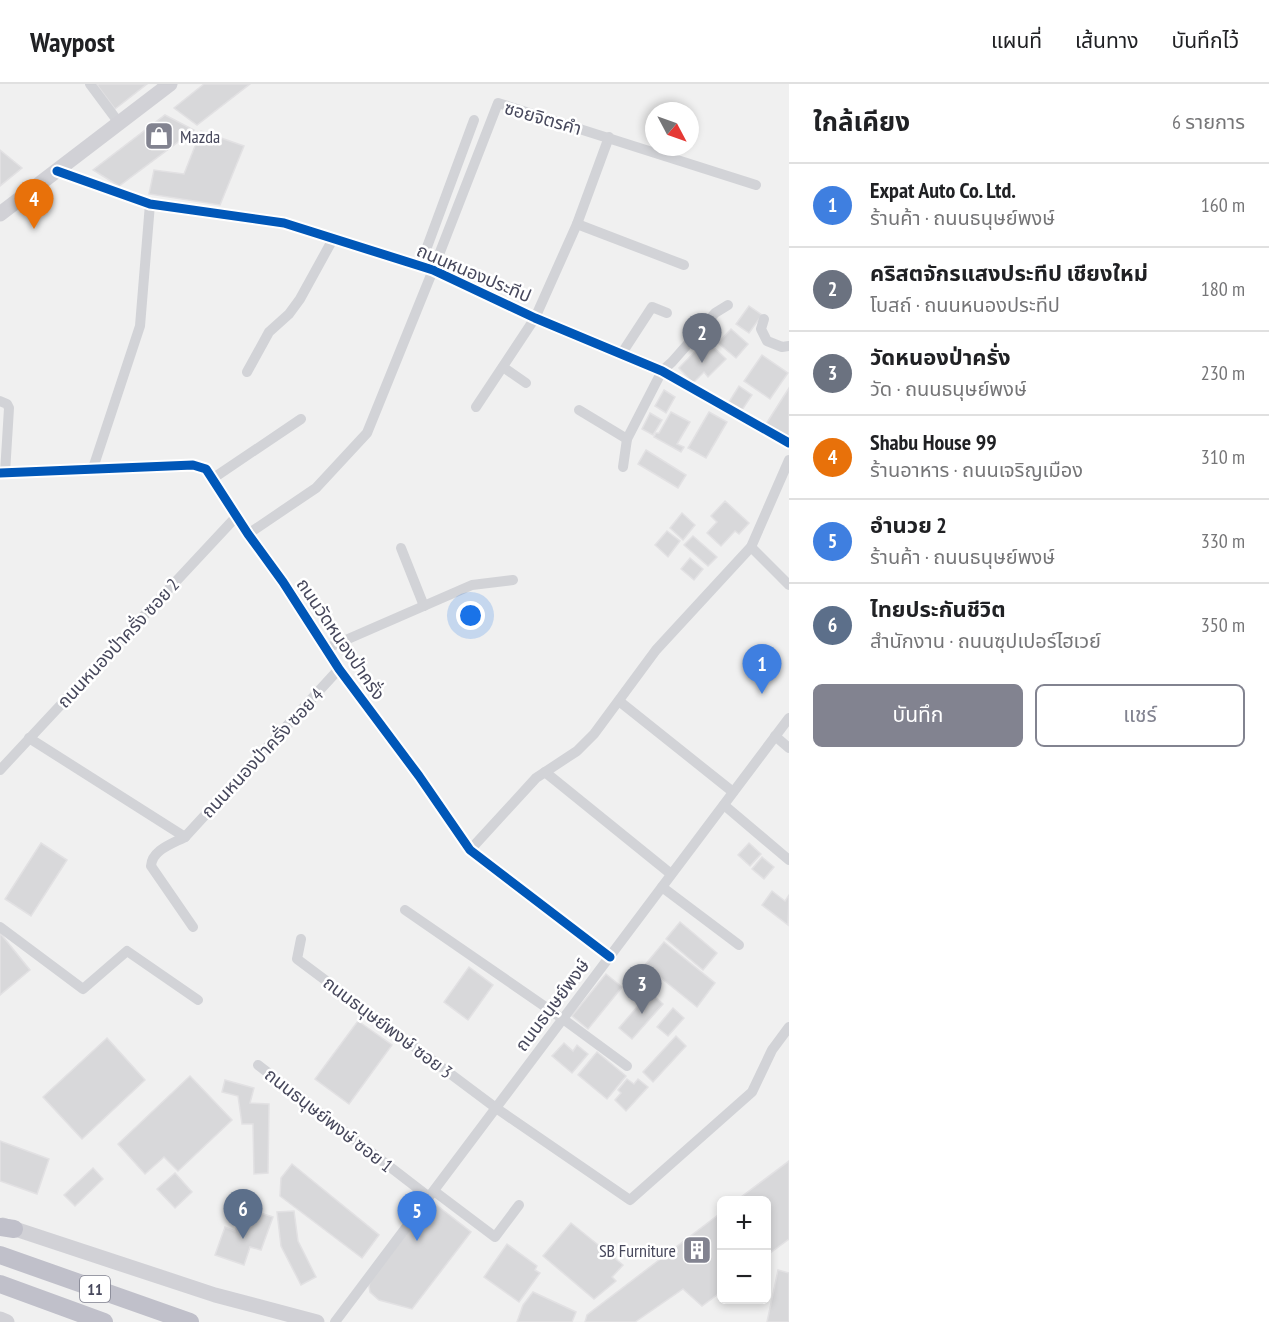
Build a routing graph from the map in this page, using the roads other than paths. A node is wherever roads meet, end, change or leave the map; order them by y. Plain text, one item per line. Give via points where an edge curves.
1 (90, 84) edge
2 (170, 84) edge
3 (474, 120) dead end
4 (119, 123) junction
5 (609, 137) junction
6 (57, 171) junction
7 (756, 185) dead end
8 (150, 204) junction
9 (0, 214) edge
10 (577, 224) junction
11 (333, 239) junction
12 (684, 265) dead end
13 (420, 266) junction
14 (433, 270) junction
15 (728, 305) dead end
16 (667, 313) dead end
17 (535, 318) junction
18 (764, 319) dead end
19 (789, 346) edge
20 (622, 353) junction
21 (503, 367) junction
22 (662, 371) junction
23 (247, 372) dead end
24 (526, 383) dead end
25 (0, 400) edge
26 (476, 407) dead end
27 (579, 410) dead end
28 (301, 419) dead end
29 (627, 439) junction
30 (789, 442) edge
31 (789, 460) edge
32 (93, 468) junction
33 (623, 468) dead end
34 (2, 473) edge
35 (212, 479) junction
36 (236, 516) junction
37 (248, 534) junction
38 (751, 547) junction
39 (401, 548) dead end
40 (513, 580) dead end
41 (789, 585) edge
42 (424, 606) junction
43 (325, 648) junction
44 (339, 669) junction
45 (619, 701) junction
46 (789, 718) edge
47 (775, 736) junction
48 (29, 738) junction
49 (789, 748) edge
50 (0, 770) edge
51 (545, 772) junction
52 (733, 792) junction
53 (724, 805) junction
54 (185, 837) junction
55 (470, 850) junction
56 (789, 860) edge
57 (671, 874) junction
58 (662, 887) junction
59 (405, 910) dead end
60 (0, 927) edge
61 (193, 927) dead end
62 (301, 939) dead end
63 (739, 945) dead end
64 (610, 957) junction
65 (198, 1000) dead end
66 (563, 1019) junction
67 (789, 1027) edge
68 (258, 1065) dead end
69 (627, 1066) dead end
70 (496, 1108) junction
71 (431, 1194) junction
72 (519, 1205) dead end
73 (5, 1226) edge
74 (0, 1255) edge
75 (0, 1284) edge
76 (0, 1319) edge
77 (8, 1322) edge
78 (104, 1322) edge
79 (190, 1322) edge
80 (316, 1322) edge
81 (335, 1322) edge

1 - 4 street
2 - 4 main road
3 - 13 street
4 - 6 main road
5 - 7 street, ซอยจิตรคำ
5 - 10 street
5 - 14 street, ซอยจิตรคำ via 498,103
6 - 8 street, ถนนหนองประทีป
6 - 9 main road
8 - 11 street, ถนนหนองประทีป via 284,223
8 - 32 street via 140,326
10 - 12 street
10 - 17 street
11 - 13 street, ถนนหนองประทีป
11 - 23 street via 300,299 270,332
13 - 14 street, ถนนหนองประทีป
14 - 17 street, ถนนหนองประทีป
14 - 37 street via 367,433 316,488
15 - 22 street via 715,313
16 - 20 street via 652,307
17 - 20 street, ถนนหนองประทีป
17 - 21 street
18 - 19 street via 761,329 767,341
20 - 22 street, ถนนหนองประทีป
21 - 24 street
21 - 26 street
22 - 29 street
22 - 30 street, ถนนหนองประทีป
25 - 34 street via 9,408
27 - 29 street
28 - 35 street
29 - 33 street
31 - 38 street
32 - 34 street, ถนนวัดหนองป่าครั่ง
32 - 35 street, ถนนวัดหนองป่าครั่ง via 193,465 206,469
35 - 36 street, ถนนวัดหนองป่าครั่ง
36 - 37 street, ถนนวัดหนองป่าครั่ง
36 - 48 street, ถนนหนองป่าครั่ง ซอย 2
37 - 43 street, ถนนวัดหนองป่าครั่ง
38 - 41 street
38 - 45 street via 656,650
39 - 42 street
40 - 42 street via 472,585
42 - 43 street
43 - 44 street, ถนนวัดหนองป่าครั่ง
44 - 54 street, ถนนหนองป่าครั่ง ซอย 4
44 - 55 street, ถนนวัดหนองป่าครั่ง
45 - 51 street via 578,751
45 - 52 street
46 - 47 street, ถนนธนุษย์พงษ์
47 - 49 street
47 - 52 street, ถนนธนุษย์พงษ์
48 - 50 street, ถนนหนองป่าครั่ง ซอย 2
48 - 54 street
51 - 55 street
51 - 57 street
52 - 53 street, ถนนธนุษย์พงษ์
53 - 56 street
53 - 57 street, ถนนธนุษย์พงษ์
54 - 61 street, ถนนหนองป่าครั่ง ซอย 4 via 160,850 151,866
55 - 64 street, ถนนวัดหนองป่าครั่ง
57 - 58 street, ถนนธนุษย์พงษ์
58 - 63 street
58 - 64 street, ถนนธนุษย์พงษ์
59 - 66 street
60 - 65 street via 83,989 127,951
62 - 70 street, ถนนธนุษย์พงษ์ ซอย 3 via 297,959
64 - 66 street, ถนนธนุษย์พงษ์
66 - 69 street
66 - 70 street, ถนนธนุษย์พงษ์
67 - 70 street via 772,1050 752,1092 630,1200
68 - 71 street, ถนนธนุษย์พงษ์ ซอย 1
70 - 71 street, ถนนธนุษย์พงษ์
71 - 72 street, ถนนธนุษย์พงษ์ ซอย 1 via 495,1237
71 - 81 street, ถนนธนุษย์พงษ์
73 - 80 main road via 215,1295
74 - 79 highway, 11
75 - 78 highway, 11
76 - 77 main road

